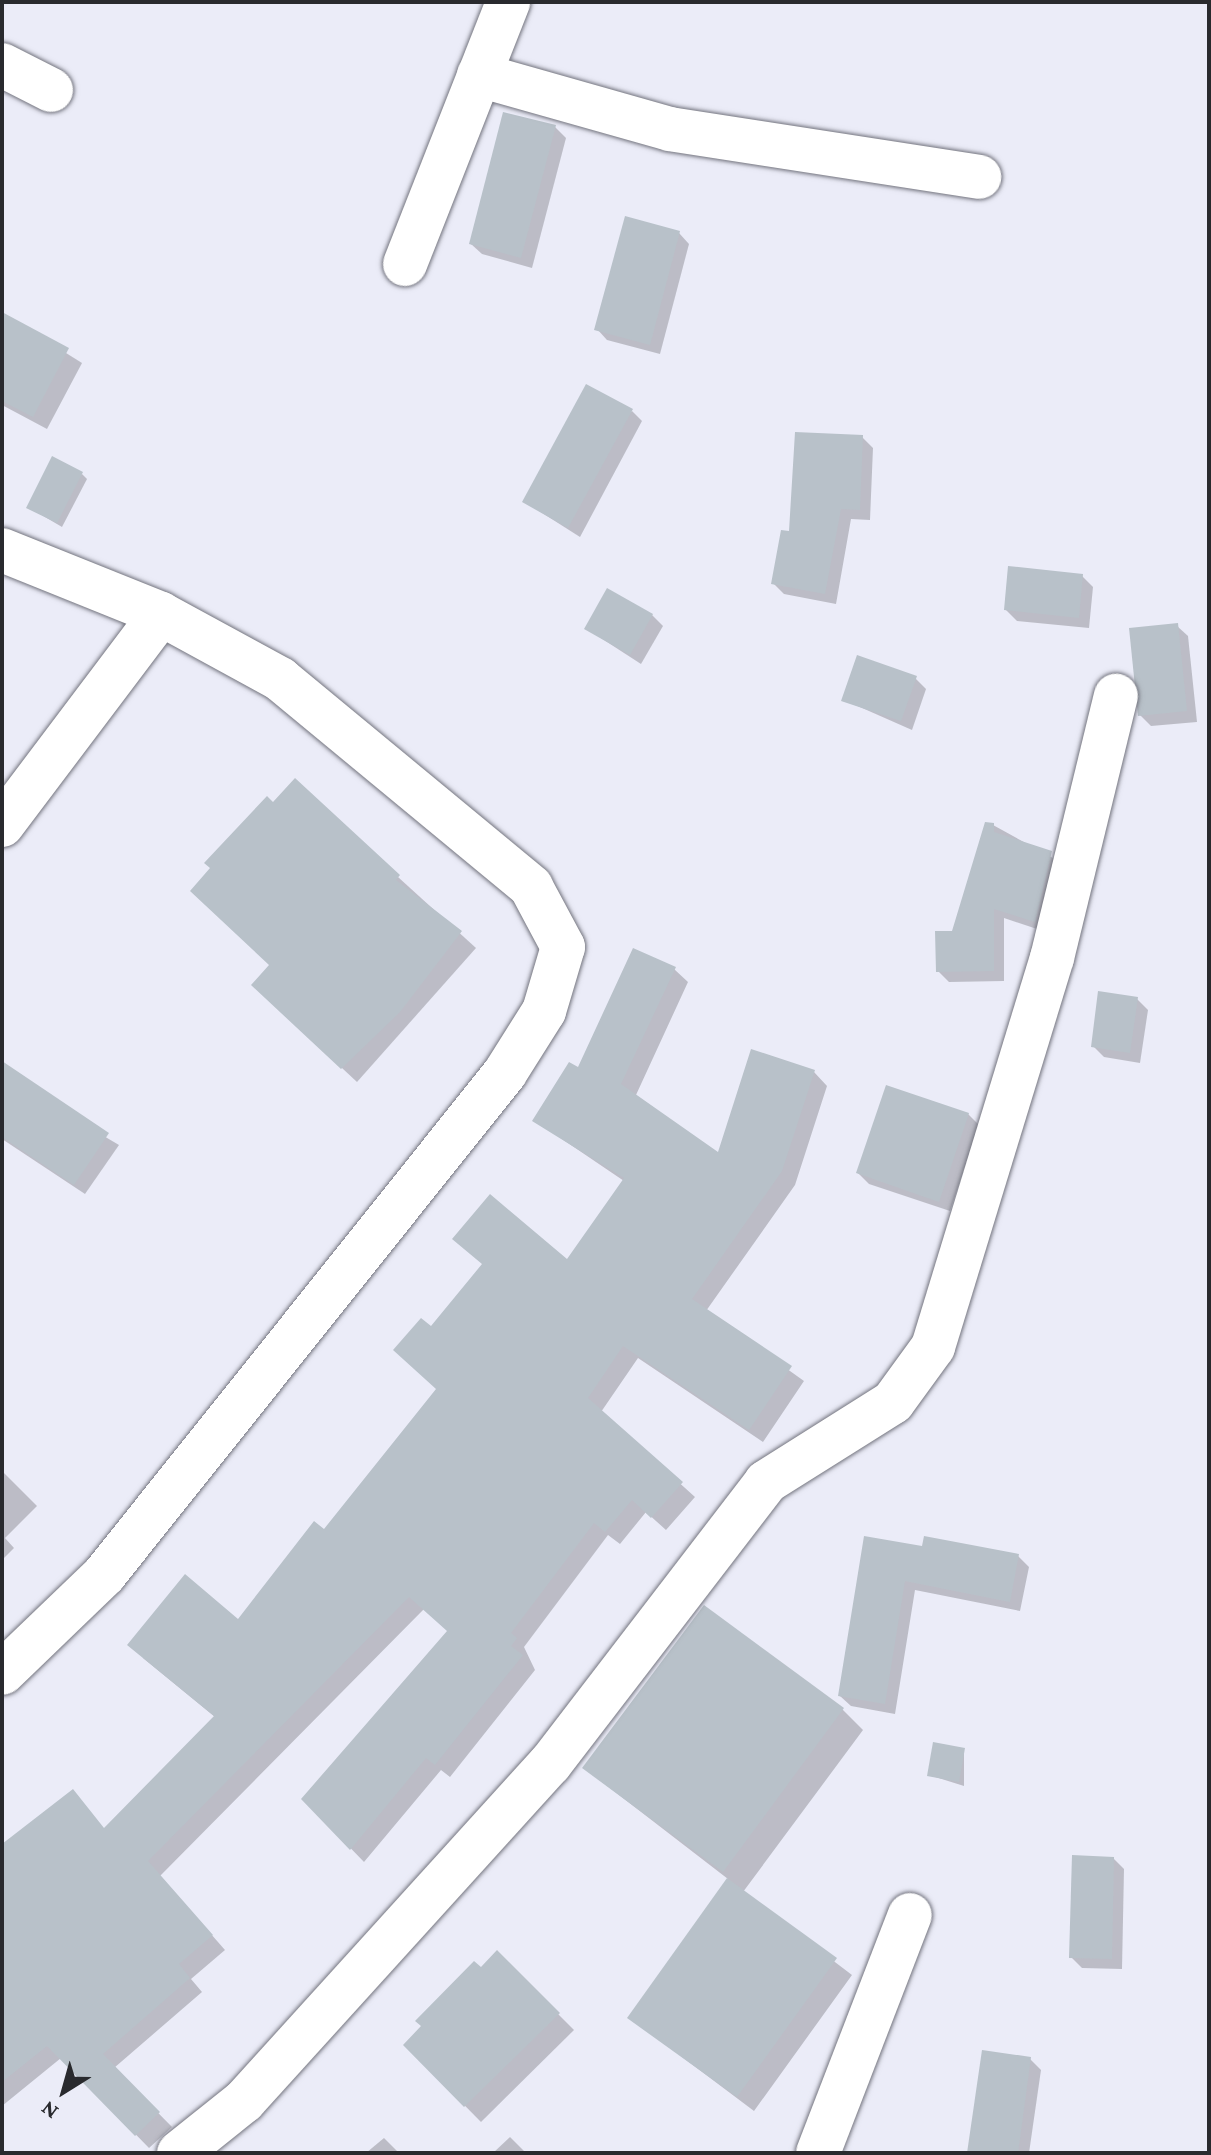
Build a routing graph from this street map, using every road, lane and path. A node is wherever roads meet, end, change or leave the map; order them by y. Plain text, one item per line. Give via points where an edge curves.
1 (496, 7) edge
2 (2, 65) edge
3 (479, 75) junction
4 (51, 90) dead end
5 (979, 177) dead end
6 (405, 264) dead end
7 (2, 550) edge
8 (161, 614) junction
9 (1116, 696) dead end
10 (2, 825) edge
11 (2, 1673) edge
12 (910, 1915) dead end
13 (179, 2153) edge
14 (818, 2153) edge

1 - 3 street
2 - 4 street
3 - 5 street via 670,129
3 - 6 street
7 - 8 street
8 - 10 street
8 - 11 street via 280,679 531,887 563,947 544,1011 505,1073 104,1575
9 - 13 street via 1052,958 933,1347 893,1402 766,1482 550,1764 244,2101
12 - 14 street

